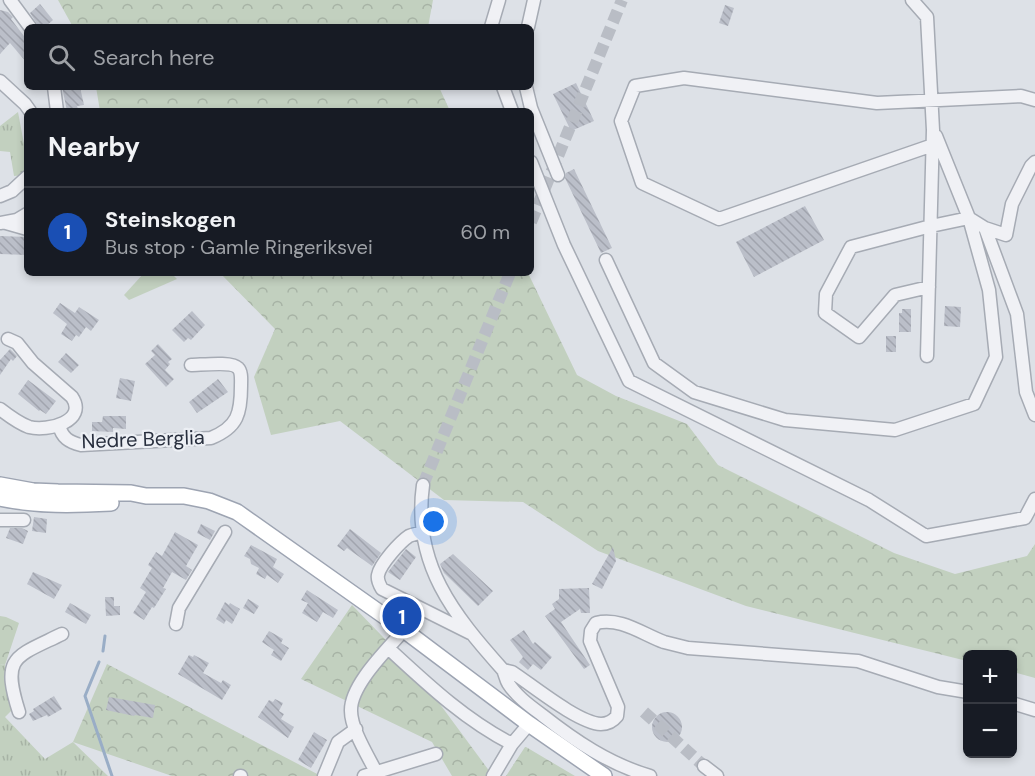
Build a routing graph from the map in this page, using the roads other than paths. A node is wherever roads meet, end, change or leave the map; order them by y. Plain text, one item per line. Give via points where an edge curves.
1 (10, 0) edge
2 (499, 0) edge
3 (534, 0) edge
4 (912, 0) edge
5 (28, 24) edge
6 (492, 24) edge
7 (529, 24) edge
8 (0, 81) edge
9 (54, 90) edge
10 (504, 90) edge
11 (527, 90) edge
12 (1035, 99) edge
13 (932, 102) junction
14 (27, 108) edge
15 (57, 108) edge
16 (511, 108) edge
17 (531, 108) edge
18 (534, 115) edge
19 (933, 130) junction
20 (933, 145) junction
21 (1035, 162) edge
22 (534, 170) edge
23 (558, 175) dead end
24 (24, 180) edge
25 (0, 196) edge
26 (24, 216) edge
27 (969, 218) junction
28 (3, 222) edge
29 (931, 226) junction
30 (24, 228) edge
31 (985, 228) junction
32 (606, 260) dead end
33 (929, 287) junction
34 (8, 339) dead end
35 (927, 356) dead end
36 (191, 365) dead end
37 (0, 409) edge
38 (1035, 415) edge
39 (59, 425) junction
40 (0, 485) edge
41 (423, 485) tunnel mouth
42 (146, 496) junction
43 (0, 498) edge
44 (1035, 499) edge
45 (0, 520) edge
46 (24, 520) dead end
47 (225, 532) dead end
48 (424, 532) junction
49 (176, 624) dead end
50 (404, 630) junction
51 (62, 634) dead end
52 (472, 635) junction
53 (388, 648) junction
54 (503, 670) junction
55 (963, 691) edge
56 (1015, 704) edge
57 (1035, 710) edge
58 (19, 712) dead end
59 (529, 724) junction
60 (356, 729) junction
61 (512, 744) junction
62 (435, 754) dead end
63 (704, 766) tunnel mouth
64 (377, 774) edge
65 (494, 775) edge
66 (324, 776) edge
67 (364, 776) edge
68 (604, 776) edge
69 (650, 776) edge
70 (717, 776) edge

1 - 5 street
2 - 6 street
3 - 7 street
4 - 13 street via 927,17
8 - 14 street
9 - 15 street
10 - 16 street
11 - 17 street
12 - 13 street via 1021,96
13 - 19 street
13 - 20 street via 877,103 684,78 635,86 621,122 642,183 719,219
18 - 23 street
19 - 20 street
19 - 27 street
20 - 29 street
21 - 31 street via 1012,204 1006,235
22 - 44 street via 564,245 629,381 869,500 926,536 1025,518
24 - 25 street
26 - 28 street
27 - 29 street
27 - 31 street
27 - 32 street via 989,290 996,357 974,404 895,430 785,420 694,392 654,363
28 - 30 street
29 - 33 street
29 - 33 street via 851,247 826,294 825,313 859,337 895,295
31 - 38 street via 1017,314 1026,392
33 - 35 street
34 - 39 street, Nedre Berglia via 17,343 77,404 74,415
36 - 39 street, Nedre Berglia via 232,364 239,368 241,406 237,419 222,433 211,438 81,445 66,439
37 - 39 street, Nedre Berglia via 29,427
40 - 42 main road via 33,491
41 - 48 street
42 - 43 main road via 132,501 63,505
42 - 50 main road via 195,498 237,512
45 - 46 street
47 - 49 street via 179,608
48 - 52 street via 434,577
48 - 52 street via 401,543 381,567 378,582 382,589
50 - 53 street
50 - 59 main road
51 - 58 street via 20,654 12,668 10,686
52 - 54 street
53 - 60 street via 355,693 351,711
53 - 61 street via 442,698
54 - 55 street via 591,721 612,722 618,707 590,641 596,623 607,620 688,648 858,661
54 - 69 street via 508,684 526,703 569,736 614,763
56 - 57 street
59 - 61 street
59 - 68 main road
60 - 64 street
60 - 66 street via 338,742
61 - 65 street
62 - 64 street
63 - 70 street
64 - 67 street

